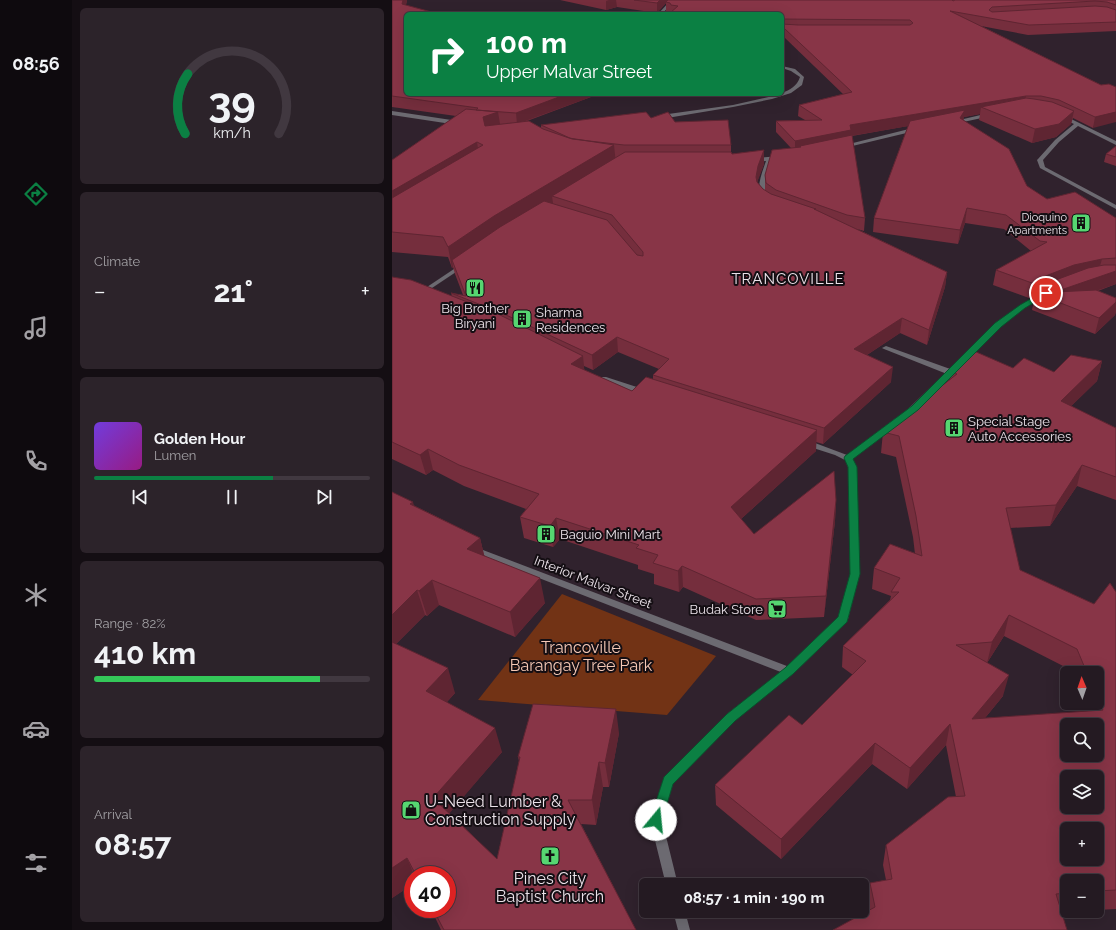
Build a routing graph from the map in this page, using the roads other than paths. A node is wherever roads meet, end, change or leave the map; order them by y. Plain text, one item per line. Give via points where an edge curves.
1 (673, 0) edge
2 (661, 12) edge
3 (784, 68) edge
4 (784, 93) edge
5 (773, 96) edge
6 (392, 113) edge
7 (1055, 113) edge
8 (995, 114) edge
9 (654, 118) edge
10 (948, 122) edge
11 (466, 124) edge
12 (1076, 125) junction
13 (926, 127) edge
14 (1116, 143) edge
15 (835, 148) edge
16 (784, 157) edge
17 (769, 160) junction
18 (749, 161) edge
19 (768, 202) edge
20 (1116, 207) edge
21 (468, 261) edge
22 (1049, 291) edge
23 (418, 296) edge
24 (886, 348) dead end
25 (950, 372) junction
26 (597, 377) edge
27 (648, 393) edge
28 (802, 442) edge
29 (848, 458) junction
30 (467, 546) edge
31 (789, 671) junction
32 (670, 878) edge
33 (681, 918) edge
34 (684, 930) edge

1 - 2 street
3 - 4 street via 802,77 800,84
5 - 9 street via 734,106
6 - 11 street
7 - 12 street
8 - 10 street
12 - 14 street
12 - 20 street via 1056,141 1040,160 1043,168
13 - 15 street
16 - 17 street
17 - 18 street
17 - 19 street via 761,192 763,199
21 - 23 street
22 - 25 street via 998,325
24 - 25 street
25 - 29 street via 915,408
26 - 27 street
28 - 29 street
29 - 31 street via 852,467 855,574 843,619
30 - 31 street, Interior Malvar Street
31 - 32 street via 731,717 668,781 656,820
33 - 34 street

